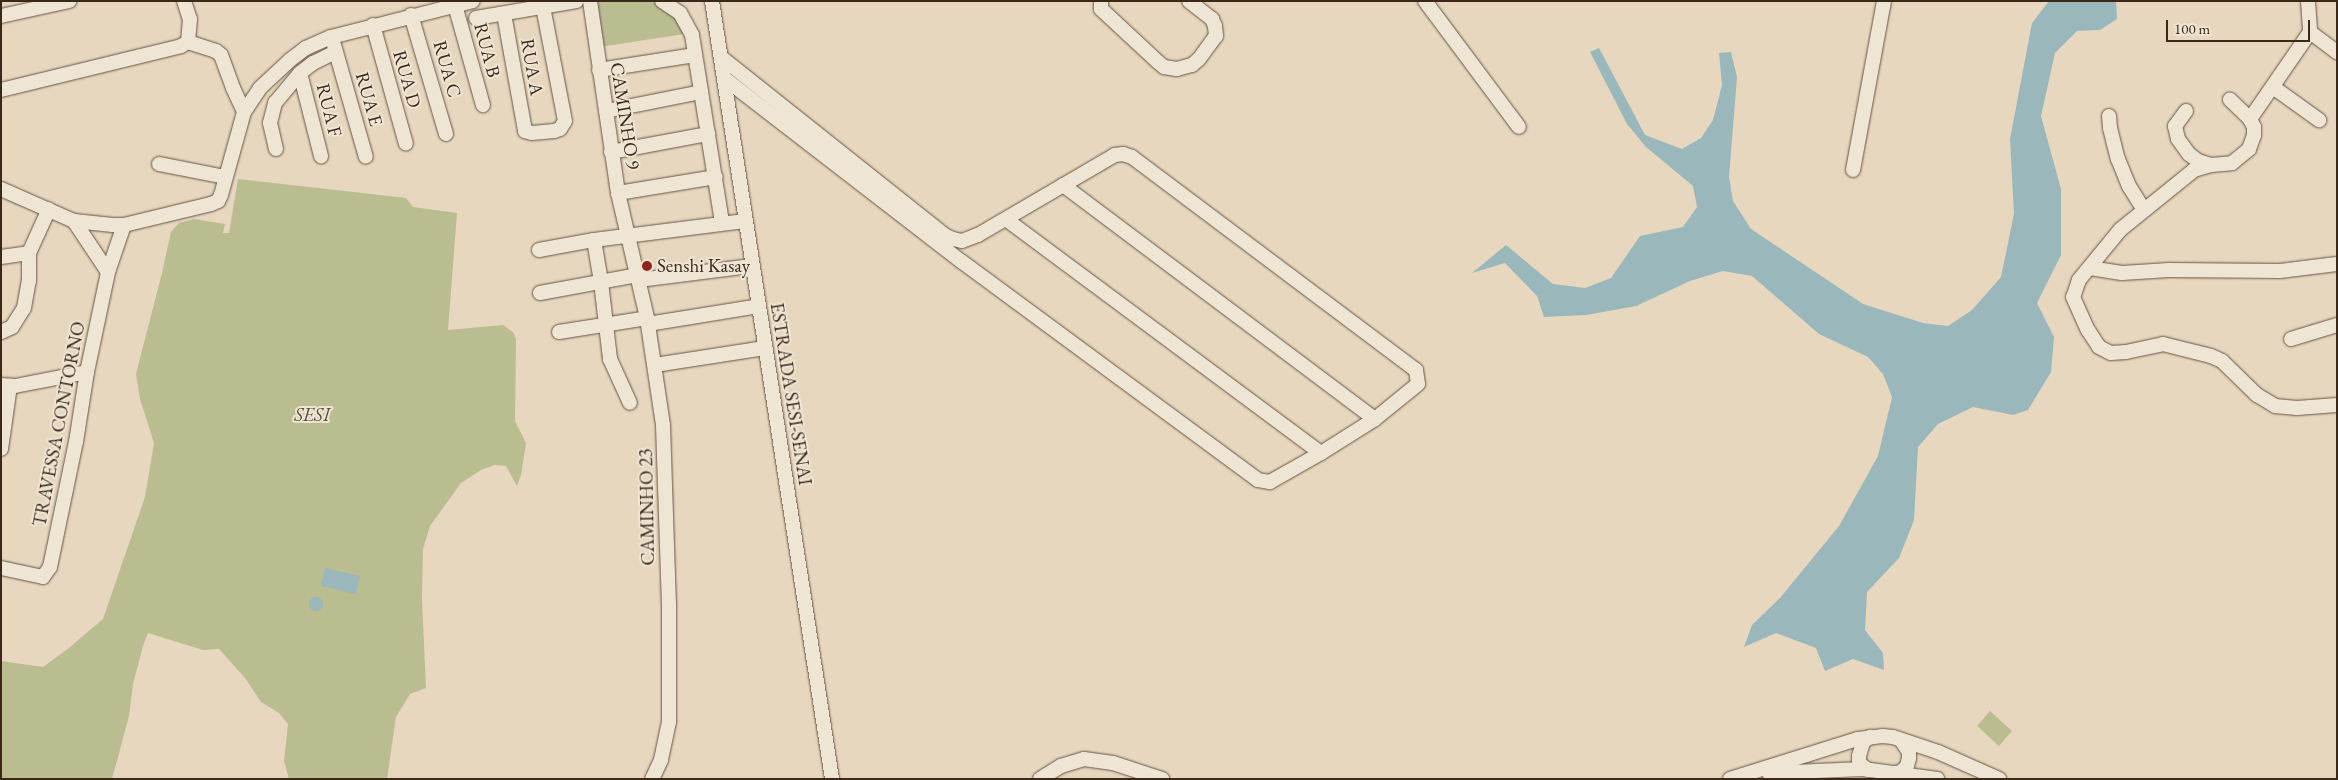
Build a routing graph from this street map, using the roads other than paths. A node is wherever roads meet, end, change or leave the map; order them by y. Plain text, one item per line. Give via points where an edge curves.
1 (70, 1) edge
2 (184, 1) edge
3 (473, 1) edge
4 (577, 1) edge
5 (590, 1) edge
6 (662, 1) edge
7 (704, 1) edge
8 (1101, 1) edge
9 (1189, 1) edge
10 (1425, 1) edge
11 (1884, 1) edge
12 (2308, 1) edge
13 (455, 5) junction
14 (548, 5) edge
15 (713, 8) edge
16 (504, 14) junction
17 (411, 15) junction
18 (1, 16) edge
19 (476, 18) dead end
20 (373, 25) junction
21 (2310, 32) junction
22 (331, 37) junction
23 (188, 42) junction
24 (336, 52) junction
25 (2337, 52) edge
26 (695, 55) junction
27 (722, 58) junction
28 (599, 70) junction
29 (300, 73) junction
30 (725, 79) junction
31 (2273, 87) junction
32 (1, 90) edge
33 (701, 92) junction
34 (749, 98) junction
35 (2230, 100) dead end
36 (483, 105) dead end
37 (729, 110) junction
38 (2186, 111) dead end
39 (244, 112) junction
40 (606, 112) junction
41 (2109, 116) dead end
42 (2250, 119) junction
43 (2319, 120) dead end
44 (1520, 127) dead end
45 (446, 134) dead end
46 (708, 134) junction
47 (406, 144) dead end
48 (276, 149) dead end
49 (611, 152) junction
50 (321, 156) dead end
51 (366, 157) dead end
52 (159, 164) dead end
53 (2211, 165) junction
54 (1853, 170) dead end
55 (225, 177) junction
56 (716, 177) junction
57 (1063, 185) junction
58 (1, 189) edge
59 (618, 193) junction
60 (49, 209) junction
61 (2144, 210) junction
62 (1007, 220) junction
63 (74, 221) junction
64 (745, 221) junction
65 (722, 223) junction
66 (124, 225) junction
67 (627, 235) junction
68 (594, 240) junction
69 (962, 241) junction
70 (539, 250) dead end
71 (29, 253) junction
72 (950, 254) junction
73 (1, 257) edge
74 (2337, 264) edge
75 (752, 266) junction
76 (2090, 268) junction
77 (108, 272) junction
78 (639, 278) junction
79 (601, 282) junction
80 (540, 293) dead end
81 (759, 306) junction
82 (647, 321) junction
83 (606, 323) junction
84 (2337, 326) edge
85 (1, 332) edge
86 (559, 332) dead end
87 (2291, 339) dead end
88 (765, 348) junction
89 (655, 365) junction
90 (87, 372) junction
91 (6, 386) edge
92 (630, 404) dead end
93 (2337, 405) edge
94 (1375, 419) junction
95 (1, 449) edge
96 (1321, 453) junction
97 (1, 568) edge
98 (1870, 737) junction
99 (1902, 740) junction
100 (1868, 770) junction
101 (1895, 773) junction
102 (1745, 775) junction
103 (652, 779) edge
104 (832, 779) edge
105 (1040, 779) edge
106 (1162, 779) edge
107 (1730, 779) edge
108 (1937, 779) edge
109 (1999, 779) edge

1 - 18 street
2 - 23 street via 190,19
3 - 13 street
4 - 14 street
5 - 28 street, CAMINHO 9
6 - 26 street via 680,13 692,35
7 - 15 street, ESTRADA SESI-SENAI
8 - 9 street via 1100,9 1164,67 1177,69 1192,65 1216,38 1212,19
10 - 44 street
11 - 54 street
12 - 21 street
13 - 17 street
13 - 36 street, RUA B
14 - 16 street
14 - 16 street, RUA A via 564,121 560,129 554,131 527,132 524,126
15 - 27 street, ESTRADA SESI-SENAI
16 - 19 street
17 - 20 street
17 - 45 street, RUA C
20 - 22 street
20 - 47 street, RUA D
21 - 25 street
21 - 31 street
22 - 24 street, RUA E
22 - 39 street via 306,48 274,73
23 - 32 street
23 - 39 street via 221,55
24 - 29 street, RUA E
24 - 51 street, RUA E
26 - 28 street
26 - 33 street
27 - 30 street, ESTRADA SESI-SENAI
27 - 69 street via 946,236
28 - 40 street, CAMINHO 9
29 - 48 street, RUA E via 271,112 270,124
29 - 50 street, RUA F
30 - 34 street
30 - 37 street, ESTRADA SESI-SENAI
31 - 42 street
31 - 43 street
33 - 40 street
33 - 46 street
34 - 37 street
34 - 72 street
35 - 42 street
37 - 64 street, ESTRADA SESI-SENAI
38 - 53 street via 2175,126 2178,139 2189,154
39 - 55 street
40 - 49 street, CAMINHO 9
41 - 61 street via 2118,159
42 - 53 street via 2254,135 2249,149 2232,163
46 - 49 street
46 - 56 street
49 - 59 street, CAMINHO 9
52 - 55 street
53 - 61 street via 2194,170
55 - 66 street via 218,201 190,211 144,218
56 - 59 street
56 - 65 street
57 - 62 street
57 - 94 street
57 - 94 street via 1119,154 1132,158 1416,370 1418,384
58 - 60 street
59 - 67 street, CAMINHO 9
60 - 63 street
60 - 71 street
61 - 76 street via 2120,230
62 - 69 street
62 - 96 street
63 - 66 street
63 - 77 street
64 - 65 street
64 - 75 street, ESTRADA SESI-SENAI
65 - 67 street
66 - 77 street, TRAVESSA CONTORNO
67 - 68 street
67 - 78 street, CAMINHO 23
68 - 70 street
68 - 79 street
69 - 72 street
71 - 73 street
71 - 85 street via 29,281 24,308 12,326
72 - 96 street via 1258,480 1270,482
74 - 76 street via 2280,271 2122,273
75 - 78 street
75 - 81 street, ESTRADA SESI-SENAI
76 - 93 street via 2073,297 2093,341 2104,351 2126,352 2156,343 2173,345 2222,361 2257,395 2275,406
77 - 90 street, TRAVESSA CONTORNO
78 - 79 street
78 - 82 street, CAMINHO 23
79 - 80 street
79 - 83 street
81 - 82 street
81 - 88 street, ESTRADA SESI-SENAI
82 - 83 street
82 - 89 street, CAMINHO 23
83 - 86 street
83 - 92 street via 610,359
84 - 87 street
88 - 89 street
88 - 104 street, ESTRADA SESI-SENAI
89 - 103 street, CAMINHO 23 via 664,425 670,637 669,722 661,760
90 - 91 street
90 - 97 street, TRAVESSA CONTORNO via 50,567 45,575 39,577
91 - 95 street
94 - 96 street
98 - 99 street
98 - 100 street via 1863,742 1859,756 1859,763
98 - 102 street
99 - 101 street via 1909,758 1907,766
99 - 109 street
100 - 101 street
100 - 102 street
101 - 108 street
102 - 107 street
105 - 106 street via 1061,766 1084,759 1113,763

